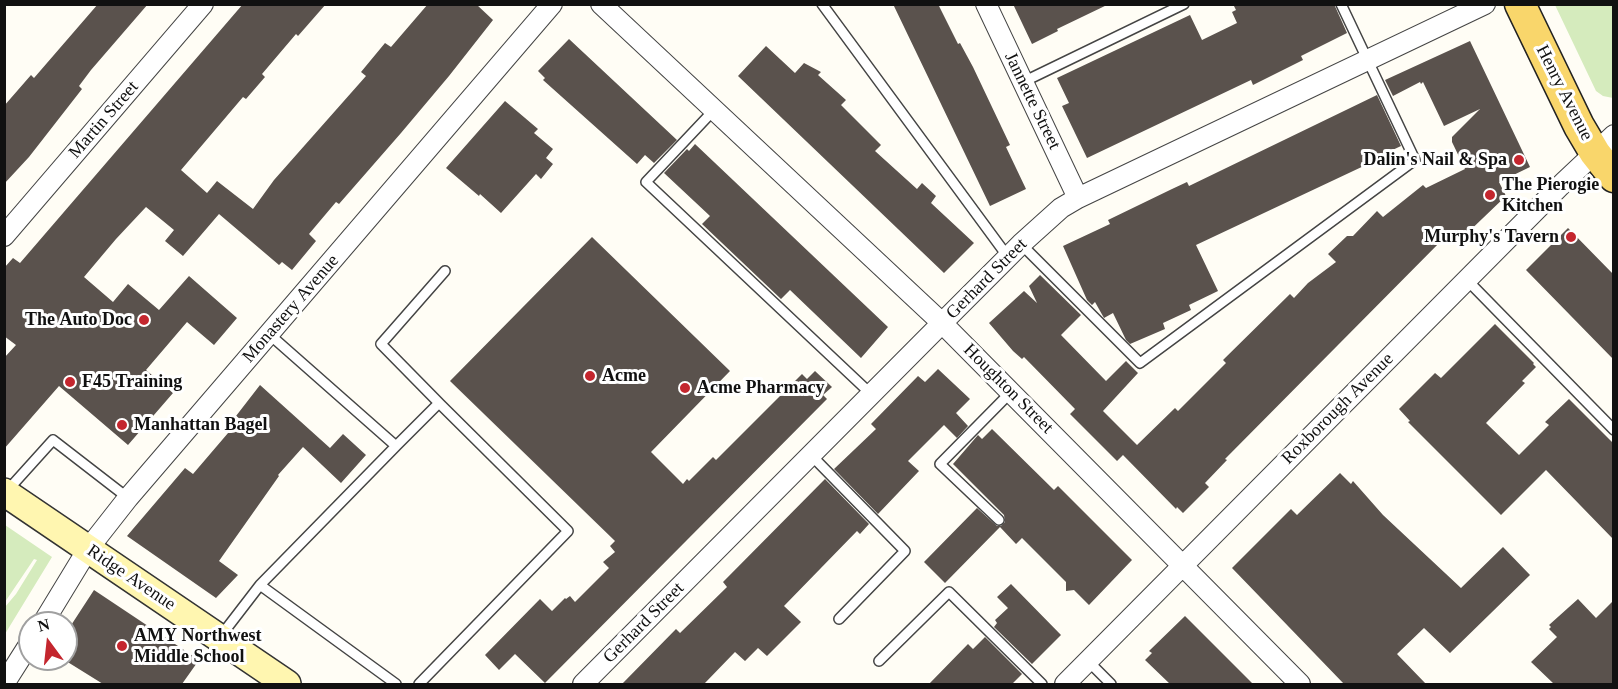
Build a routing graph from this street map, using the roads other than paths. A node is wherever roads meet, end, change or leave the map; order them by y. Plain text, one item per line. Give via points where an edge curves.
1 (203, 4) edge
2 (552, 4) edge
3 (601, 4) edge
4 (822, 4) edge
5 (986, 4) edge
6 (1184, 4) edge
7 (1341, 4) edge
8 (1485, 4) edge
9 (1520, 4) edge
10 (1368, 61) junction
11 (1023, 82) junction
12 (714, 111) junction
13 (1604, 144) edge
14 (1614, 177) edge
15 (1078, 198) junction
16 (4, 236) edge
17 (1014, 251) junction
18 (445, 271) dead end
19 (1467, 280) junction
20 (942, 323) junction
21 (269, 334) junction
22 (1011, 392) junction
23 (871, 394) junction
24 (439, 403) junction
25 (1614, 430) edge
26 (396, 446) junction
27 (811, 456) junction
28 (5, 492) edge
29 (128, 498) junction
30 (999, 520) dead end
31 (88, 549) junction
32 (1183, 565) junction
33 (260, 585) junction
34 (50, 611) edge
35 (839, 619) dead end
36 (219, 638) junction
37 (879, 661) dead end
38 (18, 662) edge
39 (1088, 662) junction
40 (4, 684) edge
41 (287, 684) edge
42 (396, 684) edge
43 (419, 684) edge
44 (583, 684) edge
45 (1042, 684) edge
46 (1065, 684) edge
47 (1111, 684) edge
48 (1300, 684) edge

1 - 16 street, Martin Street
2 - 21 street, Monastery Avenue
3 - 12 street, Houghton Street
4 - 17 lane
5 - 11 street, Jannette Street
6 - 11 lane
7 - 10 lane
8 - 10 street, Gerhard Street
9 - 13 main road, Henry Avenue via 1579,126
10 - 15 street, Gerhard Street
10 - 17 lane via 1415,160 1140,363
11 - 15 street, Jannette Street
12 - 20 street, Houghton Street
12 - 23 lane via 646,182
13 - 14 main road, Henry Avenue
13 - 19 street, Roxborough Avenue
15 - 17 street, Gerhard Street
17 - 20 street, Gerhard Street
18 - 24 lane via 381,344
19 - 25 lane
19 - 32 street, Roxborough Avenue
20 - 22 street, Houghton Street
20 - 23 street, Gerhard Street
21 - 26 lane
21 - 29 street, Monastery Avenue
22 - 30 lane via 940,464
22 - 32 street, Houghton Street
23 - 27 street, Gerhard Street
24 - 26 lane
24 - 43 lane via 568,531
26 - 33 lane
27 - 35 lane via 905,551
27 - 44 street, Gerhard Street
28 - 29 lane via 53,440
28 - 31 main road, Ridge Avenue
29 - 31 street, Monastery Avenue
31 - 34 street, Monastery Avenue
31 - 36 main road, Ridge Avenue
32 - 39 street, Roxborough Avenue
32 - 48 street, Houghton Street
33 - 36 lane
33 - 42 lane
36 - 41 main road, Ridge Avenue
37 - 45 lane via 949,592
38 - 40 street
39 - 46 street, Roxborough Avenue
39 - 47 lane

